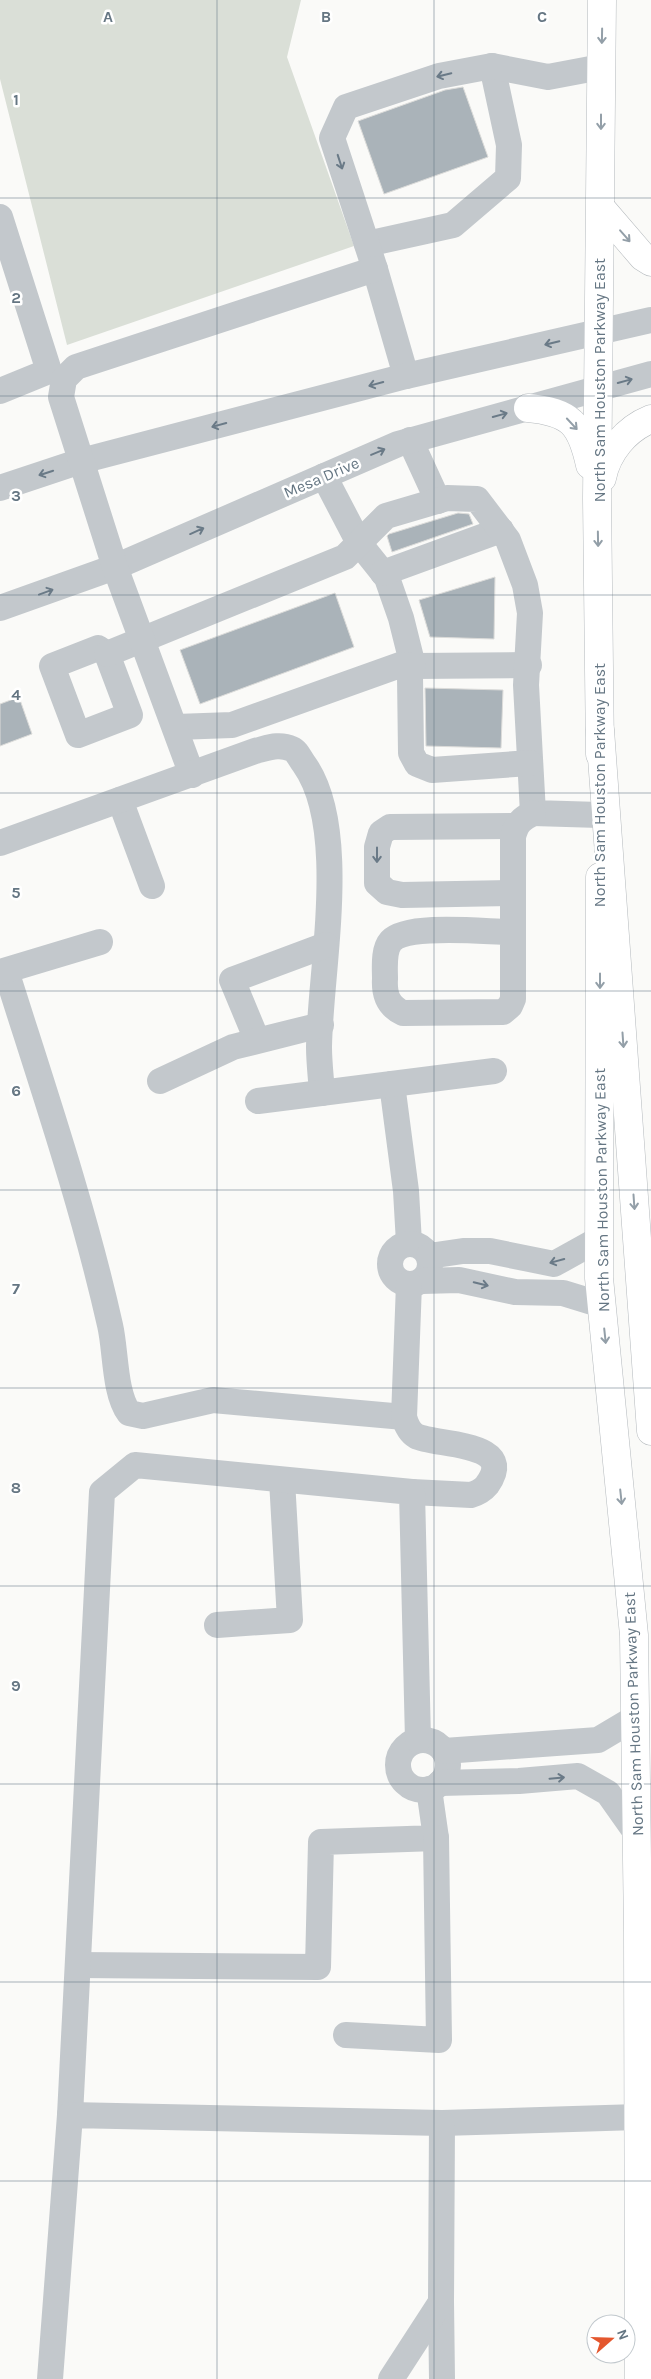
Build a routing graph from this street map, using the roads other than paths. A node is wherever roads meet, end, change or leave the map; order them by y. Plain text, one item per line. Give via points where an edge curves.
1 (602, 0) edge
2 (492, 66) junction
3 (601, 67) junction
4 (601, 208) junction
5 (0, 217) edge
6 (367, 244) junction
7 (7, 259) edge
8 (651, 262) edge
9 (375, 269) junction
10 (651, 320) edge
11 (599, 332) junction
12 (651, 374) edge
13 (56, 375) junction
14 (406, 376) junction
15 (599, 388) junction
16 (0, 391) edge
17 (528, 408) junction
18 (651, 420) edge
19 (410, 440) junction
20 (81, 461) junction
21 (324, 476) junction
22 (0, 488) edge
23 (597, 498) junction
24 (438, 501) junction
25 (501, 530) junction
26 (359, 543) junction
27 (115, 567) junction
28 (383, 573) junction
29 (0, 608) edge
30 (143, 640) junction
31 (107, 654) dead end
32 (528, 665) junction
33 (413, 666) junction
34 (176, 727) junction
35 (600, 730) junction
36 (530, 763) junction
37 (192, 775) junction
38 (120, 800) junction
39 (600, 815) junction
40 (524, 820) junction
41 (0, 844) edge
42 (152, 886) dead end
43 (512, 893) junction
44 (512, 932) junction
45 (100, 942) dead end
46 (326, 945) junction
47 (3, 972) edge
48 (321, 1025) junction
49 (257, 1040) junction
50 (494, 1072) dead end
51 (160, 1081) dead end
52 (392, 1084) junction
53 (322, 1093) junction
54 (258, 1101) dead end
55 (599, 1239) junction
56 (419, 1249) junction
57 (415, 1283) junction
58 (602, 1306) junction
59 (404, 1417) junction
60 (651, 1431) edge
61 (282, 1480) junction
62 (412, 1492) junction
63 (217, 1625) dead end
64 (635, 1718) junction
65 (418, 1740) junction
66 (518, 1745) junction
67 (444, 1750) junction
68 (519, 1781) junction
69 (435, 1786) junction
70 (637, 1834) junction
71 (436, 1838) junction
72 (78, 1966) junction
73 (346, 2035) dead end
74 (70, 2115) junction
75 (638, 2116) junction
76 (442, 2123) junction
77 (441, 2302) junction
78 (50, 2379) edge
79 (390, 2379) edge
80 (442, 2379) edge
81 (639, 2379) edge

1 -> 3 main road, North Sam Houston Parkway East
2 - 3 street via 548,77
2 - 6 street via 509,145 508,178 453,225
2 -> 6 street via 439,76 346,107 332,138
3 -> 4 main road, North Sam Houston Parkway East
4 -> 8 main road
4 - 11 main road, North Sam Houston Parkway East
5 - 7 street
6 - 9 street
7 - 13 street
9 - 13 street
9 - 14 street
10 - 11 street
11 -> 14 street
11 - 15 main road, North Sam Houston Parkway East
15 -> 12 street, Mesa Drive
13 - 16 street
13 - 20 street
14 -> 20 street
15 - 17 street, Mesa Drive
15 - 23 main road, North Sam Houston Parkway East
19 -> 17 street, Mesa Drive
17 -> 23 main road via 552,410 575,425 586,445
18 - 23 main road via 628,431 620,440 603,470
21 -> 19 street, Mesa Drive
19 - 24 street
20 -> 22 street
20 - 27 street
21 - 26 street
27 -> 21 street, Mesa Drive
23 -> 35 main road, North Sam Houston Parkway East
24 - 25 street via 446,498 477,499
24 - 26 street via 386,516
25 - 28 street
25 - 32 street via 525,585 530,613
26 - 28 street
26 - 30 street via 345,557
29 -> 27 street, Mesa Drive
27 - 30 street
28 - 33 street via 401,618
30 - 31 street
30 - 34 street
32 - 33 street
32 - 36 street
33 - 34 street via 400,665 232,725
33 - 36 street via 410,676 411,753 417,764 432,770
34 - 37 street
35 - 39 main road, North Sam Houston Parkway East
35 -> 60 main road
36 - 40 street
37 - 38 street
37 - 46 street via 278,745 293,750 312,776 324,807 328,840
38 - 41 street
38 - 42 street
39 - 40 street
39 -> 55 main road, North Sam Houston Parkway East
40 - 43 street via 513,837
40 -> 43 street via 390,827 380,833 376,847 378,882 387,892 402,895
43 - 44 street
44 - 44 street via 513,999 503,1012 402,1014 388,1001 384,988 386,951 390,942 400,934 418,930
45 - 47 street
46 - 48 street
46 - 49 street via 232,980
47 - 59 street via 87,1228 113,1338 122,1403 129,1413 143,1416 213,1400
48 - 49 street
48 - 53 street
49 - 51 street via 233,1047
50 - 52 street
52 - 53 street
52 - 56 street via 406,1191
53 - 54 street
55 -> 56 street via 554,1264 490,1251
55 - 58 main road, North Sam Houston Parkway East
56 - 57 street via 429,1272
56 - 57 street via 397,1248 390,1258 394,1276 398,1280
57 -> 58 street via 458,1280 515,1292 563,1294
57 - 59 street
58 -> 64 main road, North Sam Houston Parkway East via 634,1635
59 - 62 street via 415,1436 476,1448 495,1467 494,1474 480,1492 471,1495
61 - 62 street
61 - 63 street via 290,1620
61 - 72 street via 135,1464 102,1492
62 - 65 street
64 - 66 street via 598,1740
64 - 70 main road, North Sam Houston Parkway East
65 - 67 street via 432,1741
65 - 69 street via 403,1749 399,1773 409,1786 417,1790
66 - 67 street
66 - 68 street
67 - 69 street via 448,1771
68 - 69 street
68 -> 70 street via 578,1776 608,1793
69 - 71 street
70 - 75 main road, North Sam Houston Parkway East
71 - 72 street via 321,1842 318,1967
71 - 73 street via 440,2040
72 - 74 street
74 - 76 street
74 - 78 street
75 - 76 street
75 - 81 main road, North Sam Houston Parkway East
76 - 77 street
77 - 79 street
77 - 80 street

